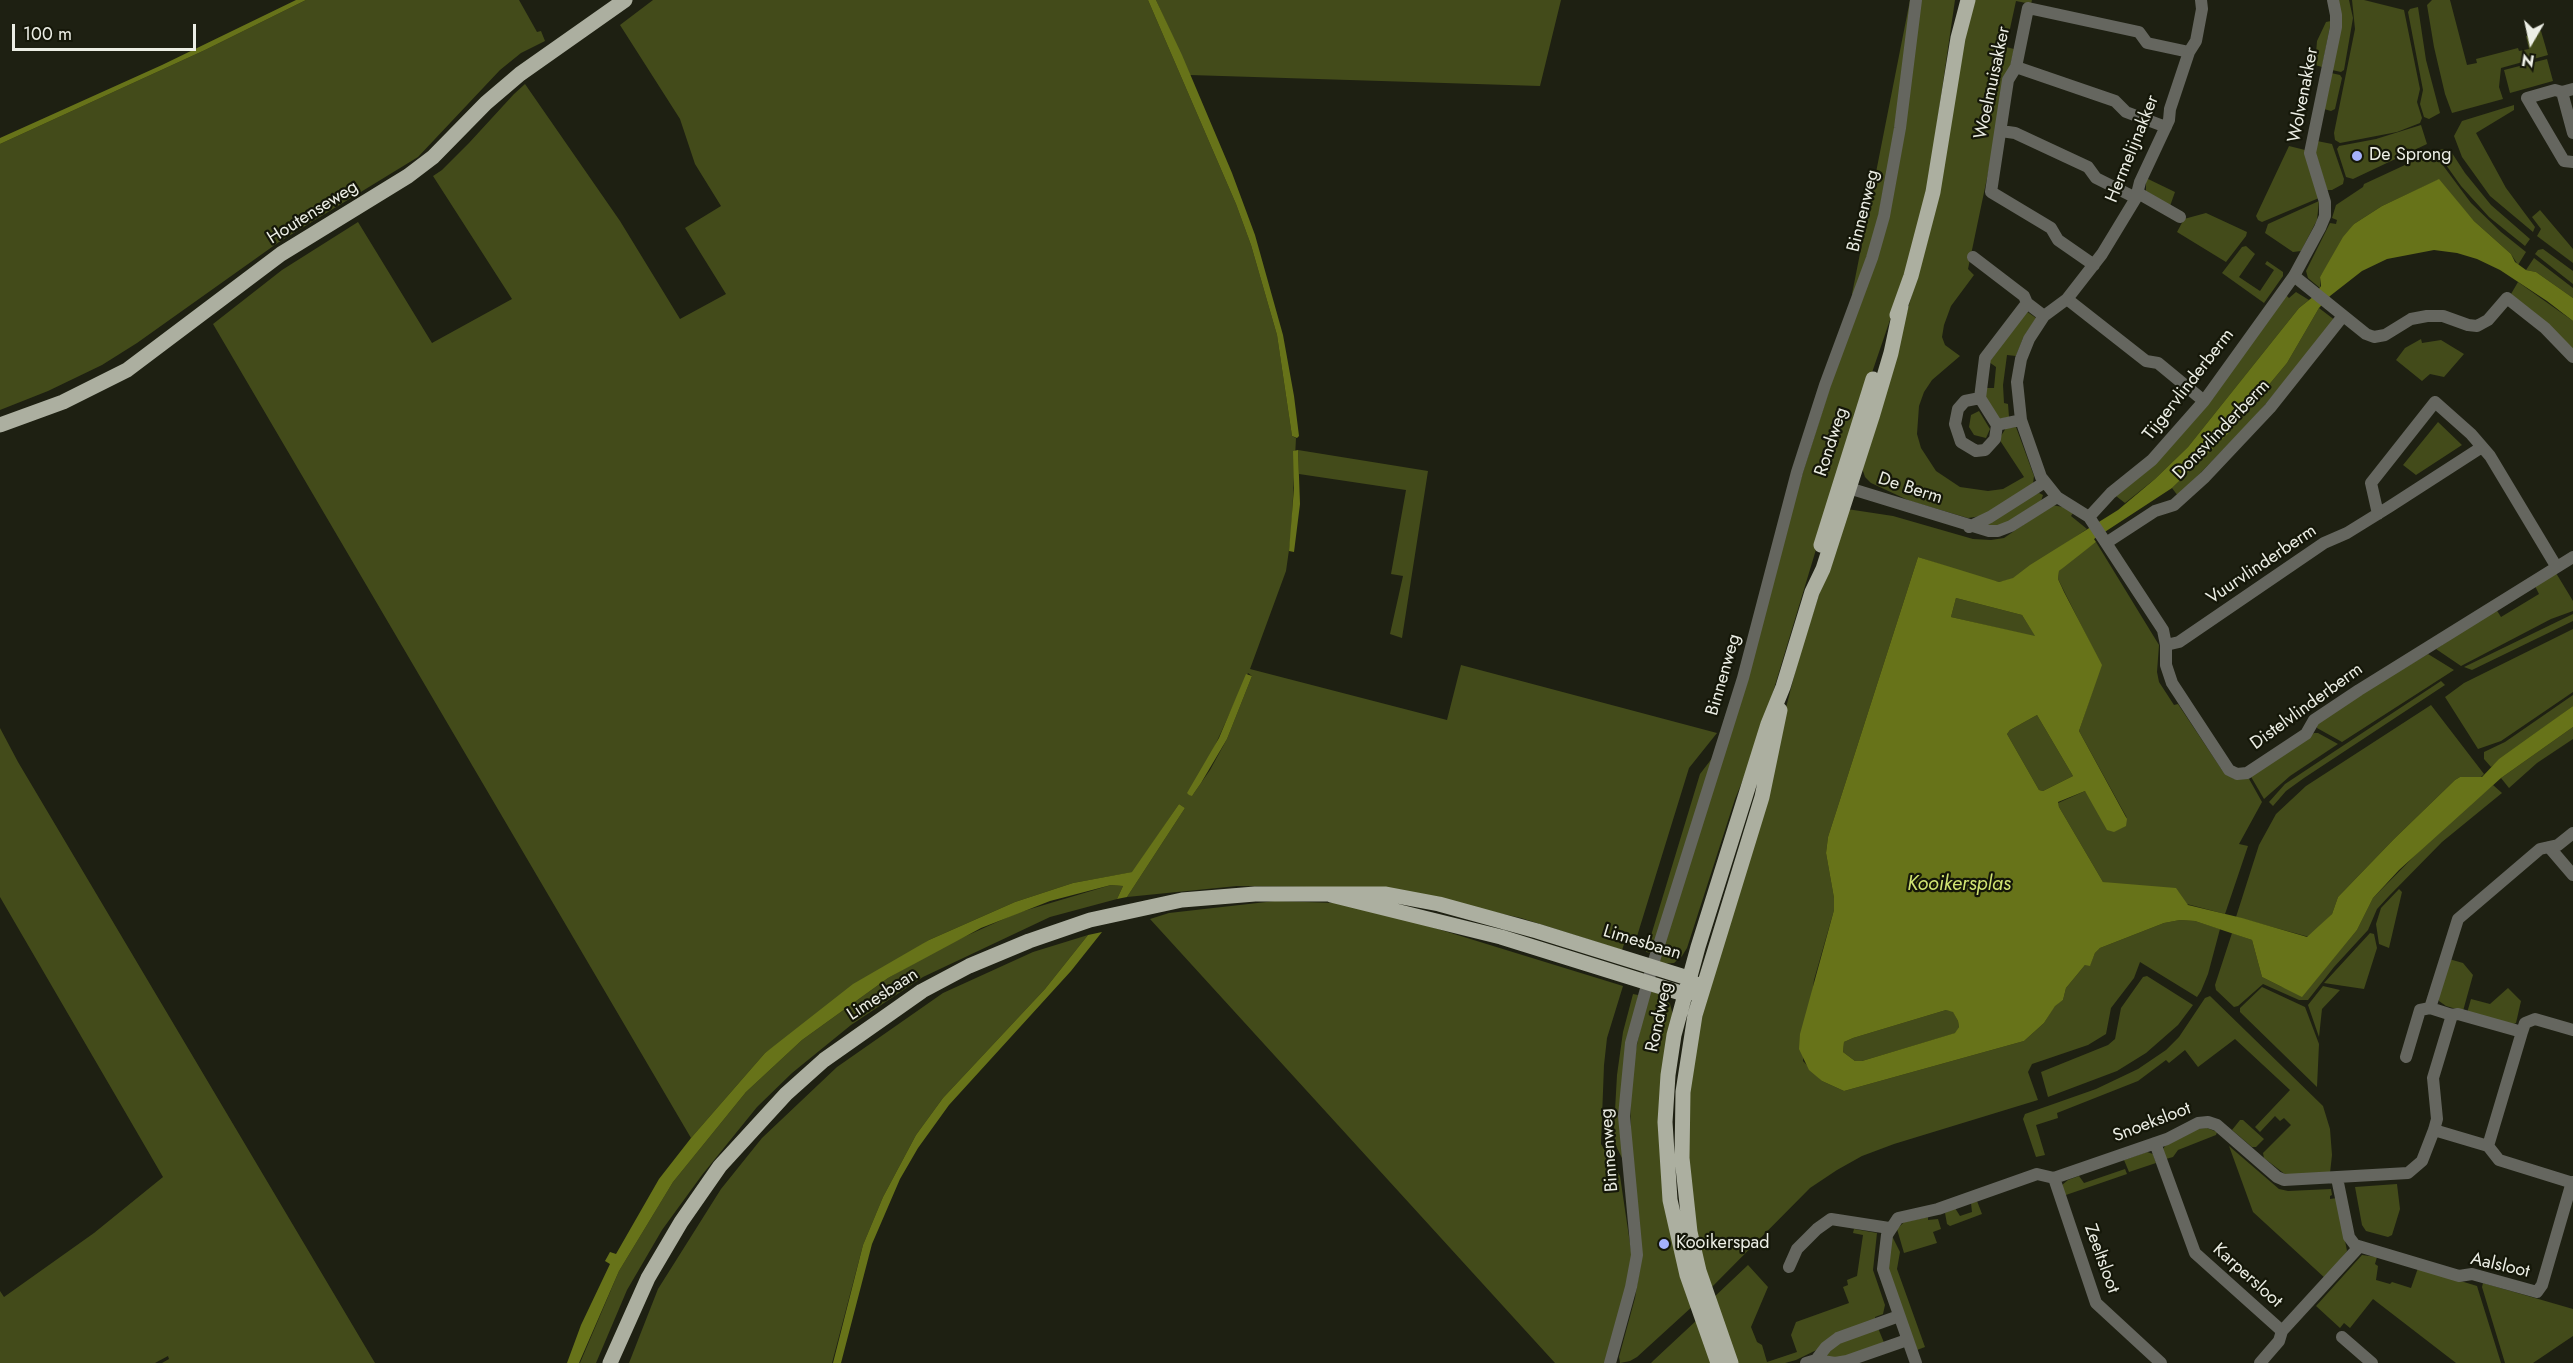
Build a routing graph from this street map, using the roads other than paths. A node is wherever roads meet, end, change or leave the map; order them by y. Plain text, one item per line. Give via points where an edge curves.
1 (625, 0) edge
2 (1916, 0) edge
3 (1958, 0) edge
4 (1968, 0) edge
5 (2201, 0) edge
6 (2332, 0) edge
7 (1958, 38) junction
8 (2189, 52) junction
9 (2016, 67) junction
10 (2567, 91) edge
11 (2166, 127) junction
12 (2001, 131) junction
13 (2573, 133) edge
14 (2573, 162) edge
15 (2137, 195) junction
16 (2180, 217) dead end
17 (1974, 257) dead end
18 (2302, 262) joint
19 (2094, 265) junction
20 (2294, 276) junction
21 (2067, 299) junction
22 (2027, 303) junction
23 (2044, 316) junction
24 (2343, 316) junction
25 (2573, 357) edge
26 (1980, 398) junction
27 (2204, 401) junction
28 (2021, 420) junction
29 (1997, 425) junction
30 (0, 426) edge
31 (2482, 447) junction
32 (1844, 486) junction
33 (2050, 490) junction
34 (2378, 514) junction
35 (2092, 521) junction
36 (1970, 527) junction
37 (2104, 540) junction
38 (2573, 557) edge
39 (2556, 566) junction
40 (2166, 645) junction
41 (1783, 687) junction
42 (2573, 833) edge
43 (2549, 847) junction
44 (2573, 875) edge
45 (1331, 895) junction
46 (1648, 965) junction
47 (1688, 978) junction
48 (1643, 981) junction
49 (1702, 990) junction
50 (1684, 994) junction
51 (2430, 1008) junction
52 (2452, 1015) junction
53 (2573, 1030) edge
54 (2522, 1032) junction
55 (2406, 1057) dead end
56 (2434, 1130) junction
57 (2155, 1143) junction
58 (2488, 1146) junction
59 (2337, 1178) junction
60 (2054, 1179) junction
61 (2572, 1182) edge
62 (1890, 1228) junction
63 (2359, 1247) junction
64 (1789, 1267) dead end
65 (1899, 1316) junction
66 (2282, 1331) junction
67 (2342, 1337) dead end
68 (1908, 1340) junction
69 (1811, 1361) edge
70 (610, 1363) edge
71 (1610, 1363) edge
72 (1718, 1363) edge
73 (1731, 1363) edge
74 (1916, 1363) edge
75 (2161, 1363) edge
76 (2260, 1363) edge
77 (2371, 1363) edge

1 - 30 main road, Houtenseweg via 520,74 408,176 281,254 127,370 63,402
2 - 46 street, Binnenweg via 1900,128 1881,226 1797,472 1743,678
3 - 7 main road, Rondweg
4 - 7 main road, Rondweg
5 - 8 street, Hermelijnakker via 2196,41
6 - 18 street, Wolvenakker via 2337,21 2310,153 2325,210
7 - 32 main road, Rondweg via 1933,192 1891,353
8 - 9 street, Woelmuisakker via 2147,43 2139,32 2028,8
8 - 11 street, Hermelijnakker
9 - 11 street via 2115,101 2126,112
9 - 12 street, Woelmuisakker via 2008,80
10 - 13 street
10 - 14 street via 2555,90 2528,98 2564,161
11 - 15 street, Hermelijnakker
12 - 15 street via 2015,133 2088,167 2096,178
12 - 19 street, Woelmuisakker via 1991,192 2051,228 2058,240
15 - 16 street
15 - 19 street, Hermelijnakker
17 - 22 street via 2024,296
18 - 20 street, Tijgervlinderberm
19 - 21 street, Hermelijnakker
20 - 24 street
20 - 27 street, Tijgervlinderberm
21 - 23 street, Hermelijnakker
21 - 27 street via 2146,362 2157,363
22 - 23 street
22 - 26 street via 1985,358
23 - 28 street via 2021,359 2017,382
24 - 25 street via 2368,336 2379,337 2411,319 2427,316 2480,325 2507,298
24 - 37 street, Donsvlinderberm via 2270,408 2205,477 2174,505 2155,511
26 - 29 street
26 - 29 street via 1965,401 1958,409 1955,424 1961,442 1976,451 1985,450 1995,439
27 - 35 street, Tijgervlinderberm via 2152,460 2119,486
28 - 29 street
28 - 33 street
31 - 34 street, Vuurvlinderberm
31 - 34 street via 2435,402 2370,483
31 - 39 street
32 - 36 street, De Berm
32 - 41 main road, Rondweg via 1823,569 1812,592
33 - 35 street, Distelvlinderberm
33 - 36 street
33 - 36 street, De Berm via 2005,530
34 - 40 street, Vuurvlinderberm via 2324,543 2179,642
35 - 37 street, Distelvlinderberm
37 - 40 street, Distelvlinderberm via 2163,630
38 - 39 street, Distelvlinderberm
39 - 40 street, Distelvlinderberm via 2359,690 2314,720 2306,734 2242,774 2229,770 2175,688 2168,670
41 - 47 main road, Rondweg
41 - 49 main road, Rondweg via 1766,784
42 - 43 street
43 - 44 street
43 - 51 street via 2540,849 2458,919
45 - 46 main road, Limesbaan via 1386,894 1440,904
45 - 48 main road, Limesbaan via 1491,934
45 - 70 main road, Limesbaan via 1255,894 1182,900 1089,920 969,966 922,991 824,1060 786,1094 720,1166 648,1278
46 - 47 main road, Limesbaan
46 - 48 street, Binnenweg
47 - 49 main road, Limesbaan
47 - 50 main road, Rondweg
48 - 50 main road, Limesbaan
48 - 71 street, Binnenweg via 1625,1098 1636,1264
49 - 50 main road
49 - 73 main road, Rondweg via 1689,1042 1683,1092 1684,1194 1699,1271
50 - 72 main road, Rondweg via 1668,1076 1666,1157 1677,1240
51 - 52 street
51 - 55 street via 2420,1010
52 - 54 street
52 - 56 street, Snoeksloot via 2433,1078 2437,1119
53 - 54 street via 2531,1019
54 - 58 street
56 - 58 street, Aalsloot
56 - 59 street, Snoeksloot via 2422,1161 2408,1173
57 - 59 street, Snoeksloot via 2188,1126 2208,1122 2277,1177 2294,1181
57 - 60 street, Snoeksloot
57 - 66 street, Karpersloot via 2195,1253
58 - 61 street, Aalsloot via 2499,1160
59 - 63 street via 2349,1238
60 - 62 street, Snoeksloot via 2037,1173 1938,1209 1902,1216
60 - 75 street, Zeeltsloot via 2096,1303
61 - 63 street, Aalsloot via 2543,1284 2537,1292 2472,1275 2459,1276
62 - 64 street via 1831,1219 1797,1250
62 - 65 street via 1882,1263
63 - 66 street
65 - 68 street
65 - 69 street via 1838,1338
66 - 76 street via 2279,1341
67 - 77 street
68 - 69 street via 1846,1361
68 - 74 street

